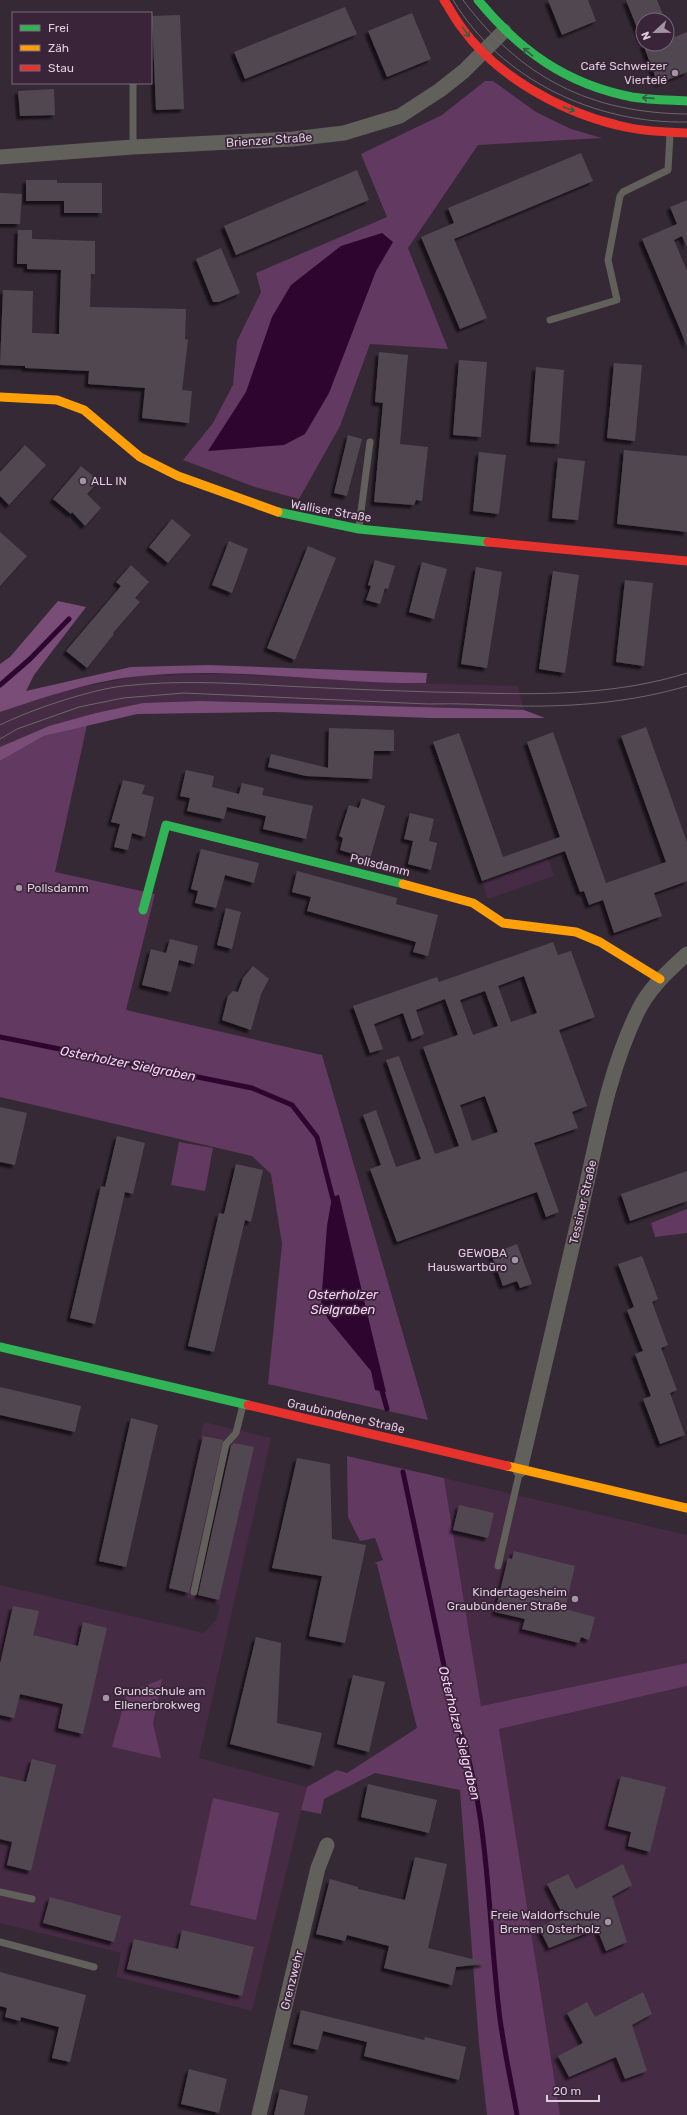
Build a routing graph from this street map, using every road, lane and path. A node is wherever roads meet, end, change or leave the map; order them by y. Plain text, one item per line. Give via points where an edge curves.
1 (444, 0) edge
2 (478, 0) edge
3 (504, 31) junction
4 (484, 52) junction
5 (132, 84) edge
6 (687, 101) edge
7 (687, 133) edge
8 (670, 134) junction
9 (133, 147) junction
10 (0, 157) edge
11 (550, 320) dead end
12 (0, 397) edge
13 (370, 442) dead end
14 (359, 529) junction
15 (687, 561) edge
16 (143, 910) dead end
17 (687, 954) edge
18 (660, 979) junction
19 (0, 1347) edge
20 (243, 1404) junction
21 (520, 1470) junction
22 (687, 1508) edge
23 (498, 1566) dead end
24 (194, 1592) dead end
25 (327, 1845) dead end
26 (0, 1892) edge
27 (32, 1899) dead end
28 (0, 1942) edge
29 (94, 1967) dead end
30 (260, 2115) edge

1 -> 4 street via 470,38
2 - 3 street
3 - 4 street, Brienzer Straße
6 -> 3 street via 633,97 596,88 538,59
4 -> 8 street via 513,80 558,105 611,123
4 - 9 street, Brienzer Straße via 440,90 400,116 344,133 293,139
5 - 9 lane
7 - 8 street
8 - 11 lane via 668,170 623,192 620,196 608,260 617,300
9 - 10 street, Brienzer Straße
12 - 14 street, Walliser Straße via 57,400 84,410 140,457 178,476 283,514
13 - 14 lane
14 - 15 street, Walliser Straße
16 - 18 street, Pollsdamm via 166,825 473,903 503,923 576,932 600,942
17 - 18 street, Tessiner Straße
18 - 21 street, Tessiner Straße via 637,1012 609,1091
19 - 20 street, Graubündener Straße
20 - 21 street, Graubündener Straße
20 - 24 lane via 236,1433 226,1444
21 - 22 street, Graubündener Straße
21 - 23 lane
25 - 30 street, Grenzwehr via 318,1868
26 - 27 lane
28 - 29 lane

